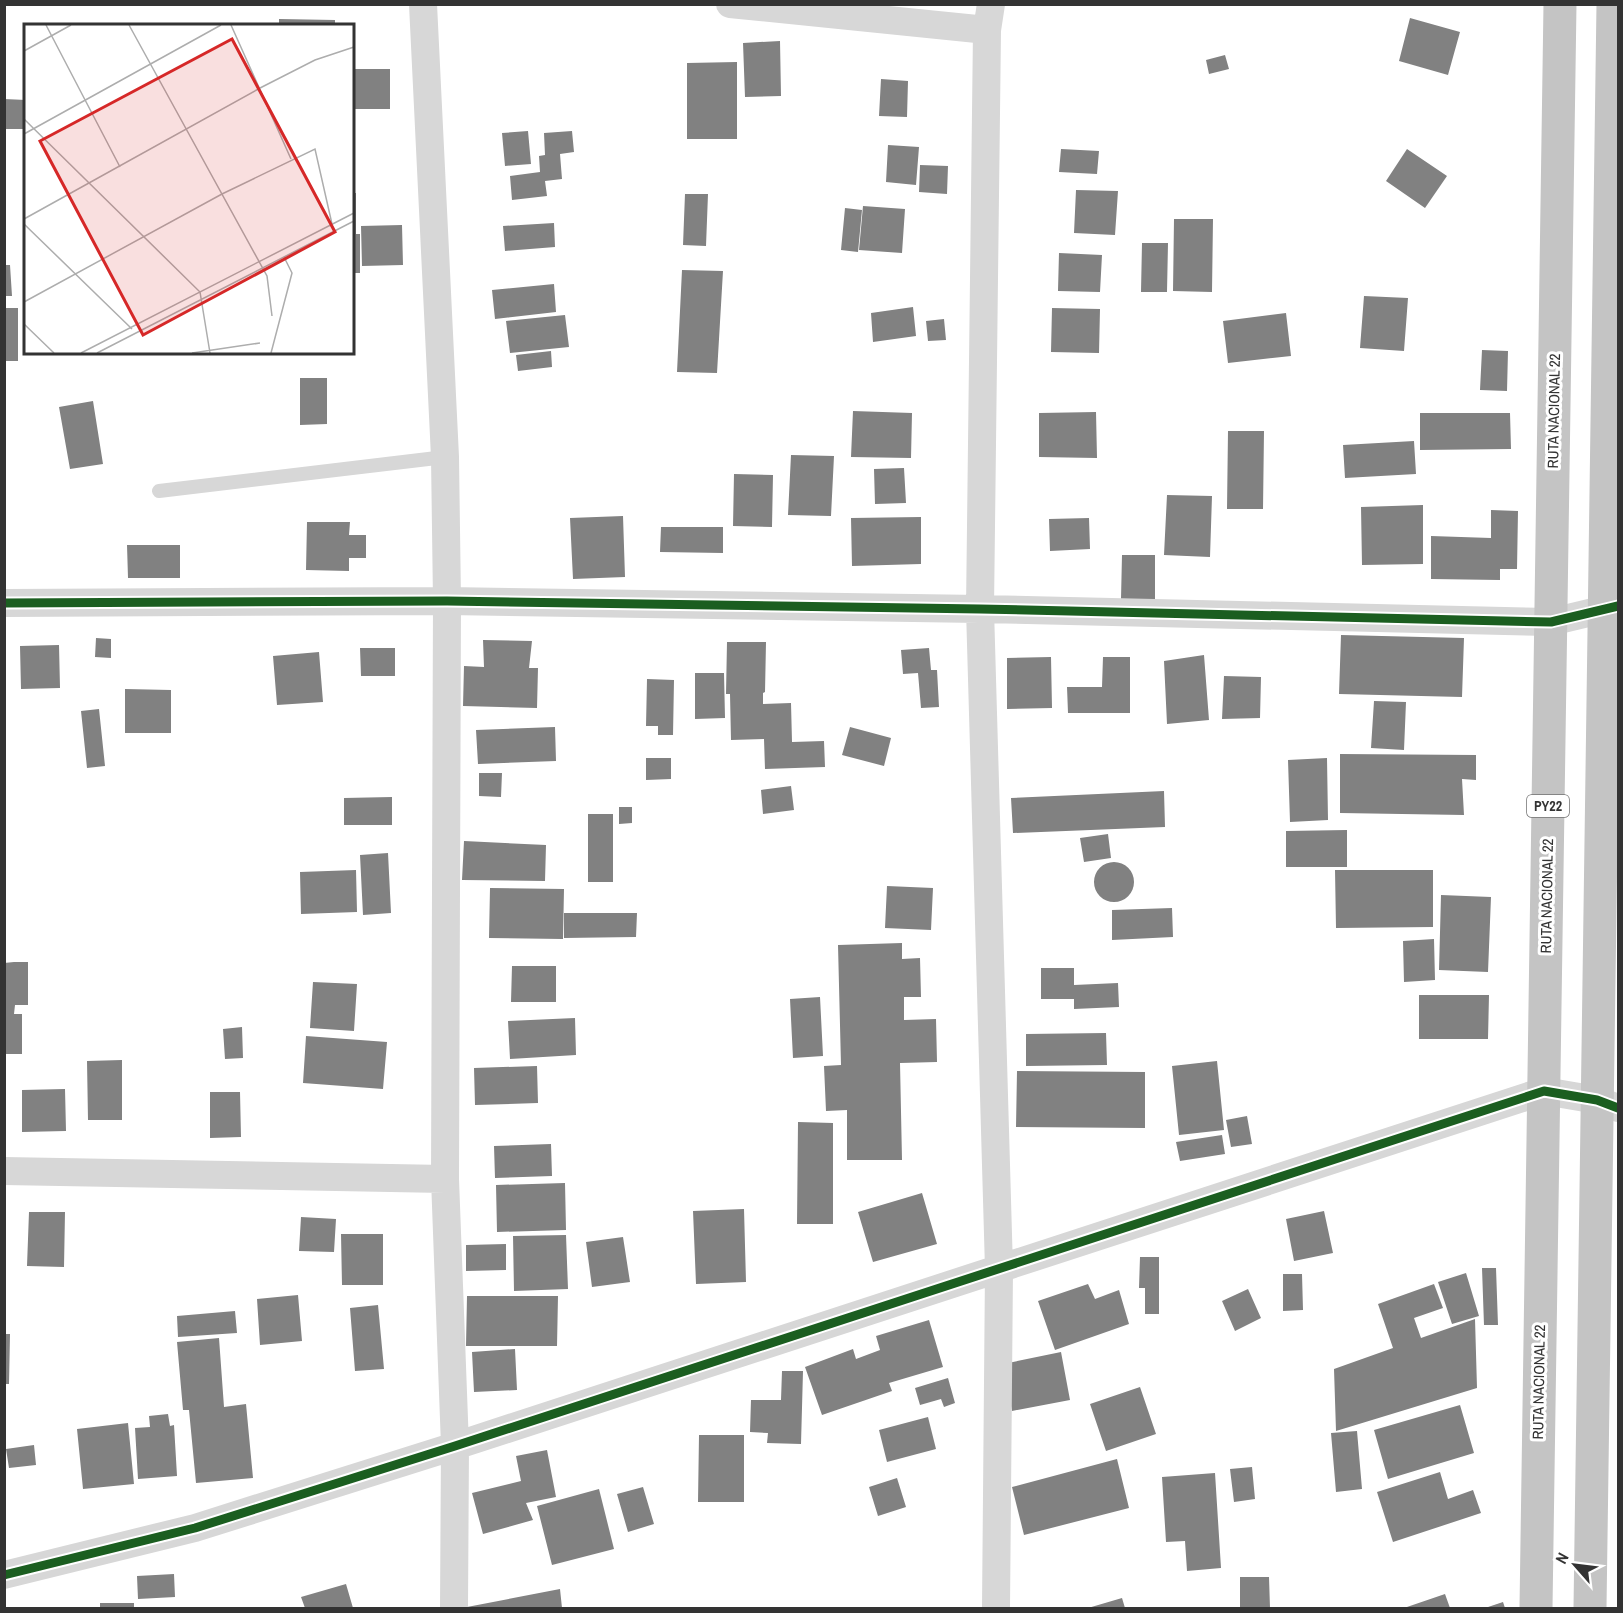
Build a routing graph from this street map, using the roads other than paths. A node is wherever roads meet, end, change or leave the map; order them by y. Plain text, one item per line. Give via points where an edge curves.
1 (423, 4) edge
2 (730, 4) edge
3 (1560, 4) edge
4 (1613, 4) edge
5 (989, 17) edge
6 (1613, 420) edge
7 (445, 458) junction
8 (159, 491) dead end
9 (447, 601) junction
10 (4, 603) edge
11 (1612, 607) edge
12 (980, 609) junction
13 (1551, 622) junction
14 (1544, 1091) junction
15 (1608, 1104) edge
16 (4, 1171) edge
17 (445, 1179) junction
18 (999, 1269) junction
19 (455, 1446) junction
20 (4, 1575) edge
21 (454, 1608) edge
22 (996, 1608) edge
23 (1536, 1608) edge
24 (1590, 1608) edge

1 - 7 street
2 - 5 street
3 - 13 highway, RUTA NACIONAL 22 / PY22
4 - 6 highway
5 - 12 street
6 - 11 highway
7 - 8 lane
7 - 9 street
9 - 10 street
9 - 12 street
9 - 17 street
11 - 13 street
11 - 15 highway
12 - 13 street
12 - 18 street
13 - 14 highway, RUTA NACIONAL 22 / PY22
14 - 15 street
14 - 18 street
14 - 23 highway, RUTA NACIONAL 22 / PY22
15 - 24 highway
16 - 17 street
17 - 19 street
18 - 19 street
18 - 22 street
19 - 20 street via 195,1528
19 - 21 street

